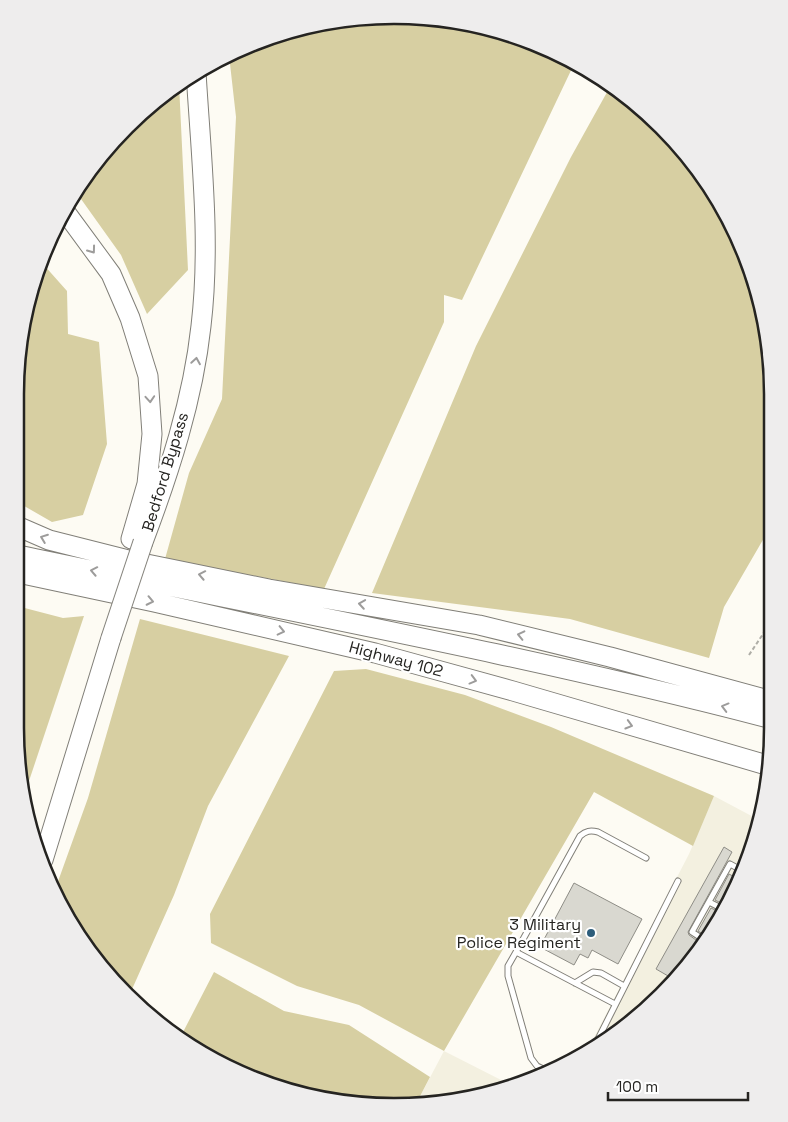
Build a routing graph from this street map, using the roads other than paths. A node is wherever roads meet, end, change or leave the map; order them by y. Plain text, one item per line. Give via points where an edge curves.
1 (207, 74) edge
2 (197, 81) edge
3 (69, 217) edge
4 (206, 228) junction
5 (24, 529) edge
6 (137, 540) junction
7 (24, 556) edge
8 (24, 574) edge
9 (24, 581) edge
10 (102, 590) junction
11 (262, 605) junction
12 (106, 637) junction
13 (687, 677) junction
14 (764, 699) edge
15 (764, 717) edge
16 (762, 764) edge
17 (40, 837) edge
18 (45, 852) edge
19 (646, 858) dead end
20 (737, 868) edge
21 (678, 881) dead end
22 (709, 902) junction
23 (718, 907) edge
24 (700, 937) edge
25 (516, 952) junction
26 (574, 983) junction
27 (624, 986) junction
28 (615, 1004) junction
29 (599, 1037) edge
30 (541, 1068) edge

1 - 4 highway
2 - 4 highway, Bedford Bypass
3 -> 6 highway, Bedford Bypass via 111,274 130,318 148,376 152,434
6 -> 4 highway, Bedford Bypass via 160,496 192,386 201,326
13 -> 5 highway via 479,625 269,589 132,561 49,540
6 - 12 highway, Bedford Bypass, bridge
11 -> 7 highway, Highway 102
8 - 10 highway, Highway 102
9 - 10 highway
10 -> 16 highway, Highway 102 via 375,652
11 - 13 highway via 292,605 608,667
15 -> 11 highway, Highway 102 via 515,657
12 - 17 highway, Bedford Bypass
12 - 18 highway, Bedford Bypass
13 - 14 highway
19 - 25 lane via 598,832 585,832
20 - 22 lane via 730,864
21 - 27 lane
22 - 23 lane
22 - 24 lane via 692,932
25 - 26 lane
25 - 30 lane via 508,966 511,990 531,1058
26 - 27 lane via 593,972
26 - 28 lane
27 - 28 lane
28 - 29 lane

